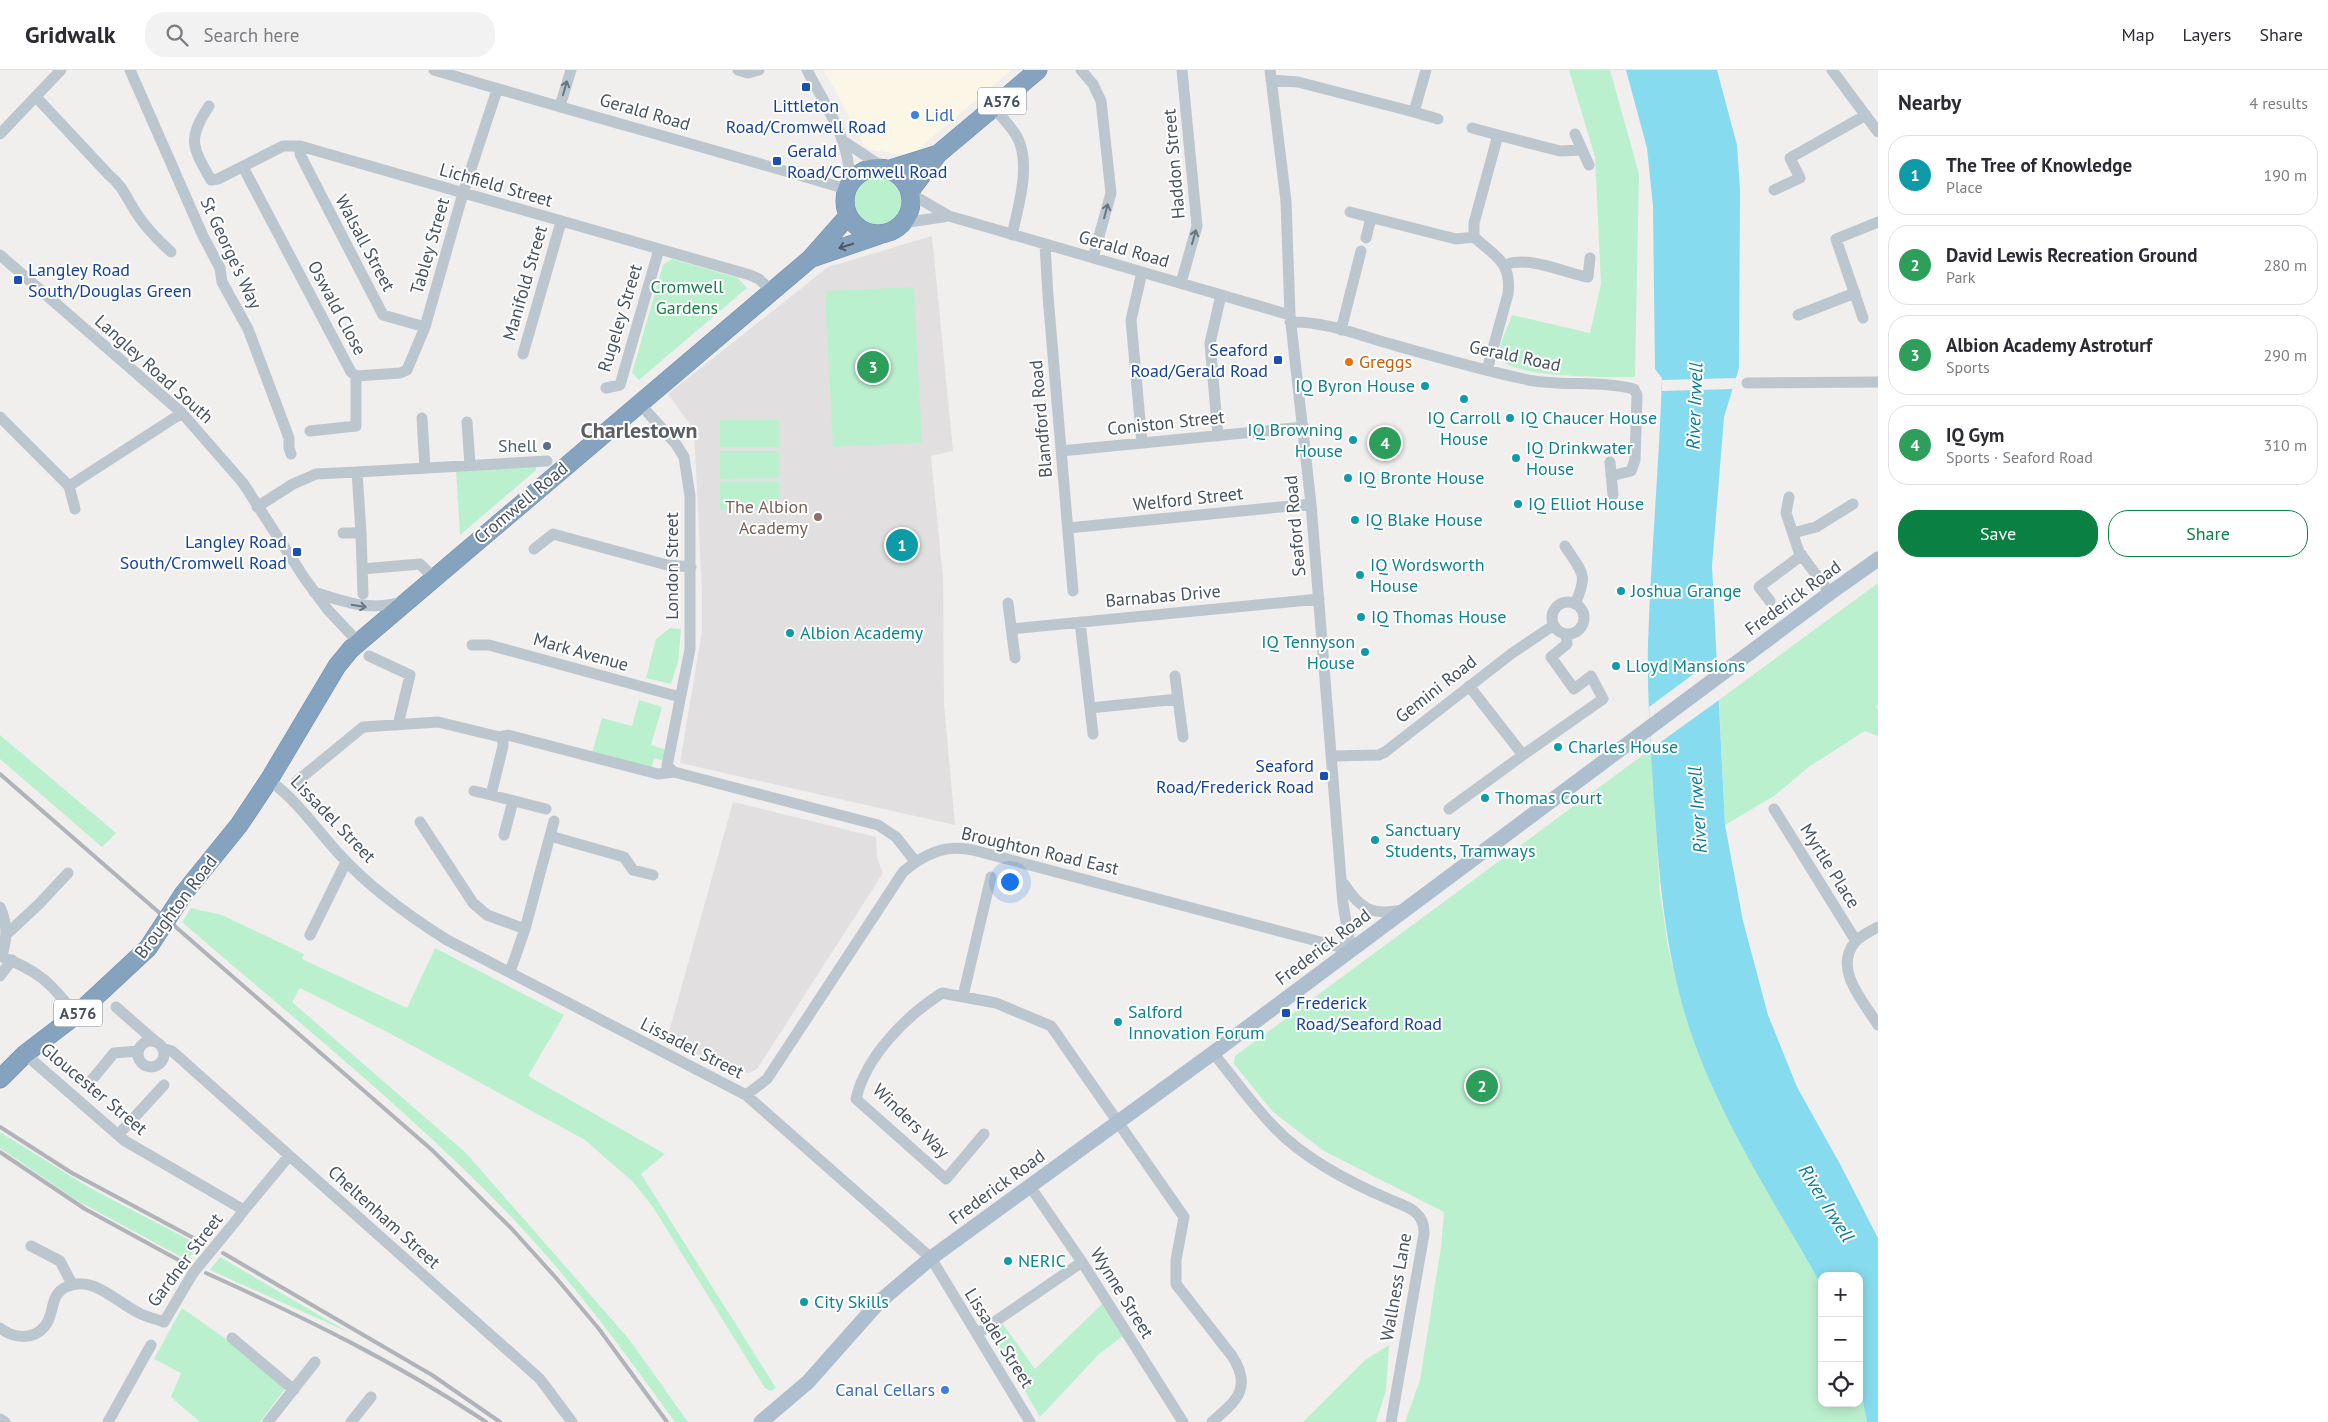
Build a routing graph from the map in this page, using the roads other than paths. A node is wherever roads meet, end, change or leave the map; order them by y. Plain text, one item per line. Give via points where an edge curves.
1 (61, 70) edge
2 (130, 70) edge
3 (434, 70) edge
4 (570, 70) edge
5 (738, 70) edge
6 (760, 70) edge
7 (807, 70) edge
8 (1038, 70) edge
9 (1081, 70) edge
10 (1182, 70) edge
11 (1426, 70) edge
12 (1832, 70) edge
13 (1271, 75) edge
14 (497, 90) junction
15 (36, 97) junction
16 (209, 106) dead end
17 (560, 106) junction
18 (994, 108) junction
19 (1414, 112) junction
20 (1866, 115) junction
21 (1438, 119) dead end
22 (1472, 128) dead end
23 (1878, 132) edge
24 (0, 134) edge
25 (1575, 134) dead end
26 (1498, 135) junction
27 (845, 142) junction
28 (300, 146) junction
29 (1582, 150) junction
30 (938, 154) junction
31 (1590, 164) dead end
32 (243, 167) junction
33 (887, 168) junction
34 (848, 186) junction
35 (1774, 190) dead end
36 (462, 193) junction
37 (910, 193) junction
38 (1350, 212) dead end
39 (848, 216) junction
40 (949, 216) junction
41 (1371, 218) junction
42 (561, 222) junction
43 (1878, 222) edge
44 (903, 223) junction
45 (882, 234) junction
46 (1012, 235) junction
47 (1474, 237) junction
48 (1366, 238) dead end
49 (1046, 244) junction
50 (659, 249) junction
51 (1361, 251) dead end
52 (171, 252) dead end
53 (0, 255) edge
54 (1093, 258) junction
55 (1590, 258) dead end
56 (810, 259) junction
57 (1506, 265) junction
58 (1142, 272) junction
59 (1180, 283) junction
60 (772, 291) junction
61 (1855, 293) junction
62 (1220, 295) junction
63 (1798, 315) dead end
64 (1290, 318) junction
65 (1863, 318) dead end
66 (425, 326) junction
67 (1341, 330) junction
68 (523, 354) dead end
69 (1487, 370) junction
70 (356, 376) junction
71 (1878, 382) edge
72 (1747, 384) dead end
73 (606, 388) dead end
74 (639, 403) junction
75 (182, 413) junction
76 (0, 417) edge
77 (422, 418) dead end
78 (467, 422) dead end
79 (1304, 428) junction
80 (310, 431) dead end
81 (1218, 436) junction
82 (1142, 443) junction
83 (1060, 451) junction
84 (291, 454) dead end
85 (547, 461) dead end
86 (1610, 462) dead end
87 (470, 465) junction
88 (425, 468) junction
89 (357, 472) junction
90 (1611, 476) junction
91 (69, 486) junction
92 (1613, 495) dead end
93 (1789, 496) dead end
94 (1311, 504) junction
95 (1853, 504) dead end
96 (257, 507) junction
97 (75, 509) dead end
98 (1068, 528) junction
99 (343, 533) dead end
100 (361, 533) junction
101 (1793, 533) junction
102 (1566, 546) dead end
103 (534, 549) dead end
104 (1802, 555) junction
105 (1878, 559) edge
106 (691, 567) junction
107 (362, 569) junction
108 (434, 578) junction
109 (1073, 591) dead end
110 (314, 592) junction
111 (1830, 593) junction
112 (363, 594) dead end
113 (1319, 599) junction
114 (1770, 601) dead end
115 (405, 602) junction
116 (1008, 603) dead end
117 (1575, 604) junction
118 (1080, 622) junction
119 (1554, 625) junction
120 (1011, 629) junction
121 (1566, 634) junction
122 (472, 645) dead end
123 (364, 649) junction
124 (1014, 658) dead end
125 (1175, 676) dead end
126 (1469, 686) junction
127 (680, 697) junction
128 (1178, 700) junction
129 (1090, 708) junction
130 (398, 725) junction
131 (1093, 734) dead end
132 (503, 736) junction
133 (1183, 738) dead end
134 (1523, 755) junction
135 (1332, 756) junction
136 (674, 772) junction
137 (270, 780) junction
138 (296, 782) dead end
139 (474, 790) dead end
140 (491, 796) junction
141 (513, 801) junction
142 (546, 809) dead end
143 (1449, 809) dead end
144 (1774, 809) dead end
145 (554, 821) dead end
146 (420, 822) dead end
147 (504, 835) dead end
148 (550, 836) junction
149 (915, 861) junction
150 (346, 862) junction
151 (68, 872) dead end
152 (653, 875) dead end
153 (991, 877) dead end
154 (1343, 882) junction
155 (0, 908) edge
156 (1405, 910) junction
157 (1878, 927) edge
158 (525, 929) junction
159 (8, 933) junction
160 (310, 935) dead end
161 (1856, 941) junction
162 (1351, 950) junction
163 (5, 957) edge
164 (510, 972) junction
165 (0, 976) edge
166 (963, 996) junction
167 (116, 1007) dead end
168 (76, 1015) junction
169 (1878, 1025) edge
170 (159, 1045) junction
171 (138, 1051) junction
172 (1213, 1053) junction
173 (24, 1054) junction
174 (2, 1077) edge
175 (90, 1082) dead end
176 (164, 1085) dead end
177 (746, 1095) junction
178 (1118, 1123) junction
179 (984, 1134) dead end
180 (118, 1136) junction
181 (289, 1156) junction
182 (1029, 1185) junction
183 (242, 1213) junction
184 (31, 1246) dead end
185 (931, 1258) junction
186 (1082, 1262) junction
187 (72, 1284) junction
188 (0, 1328) edge
189 (977, 1334) junction
190 (232, 1338) dead end
191 (151, 1345) dead end
192 (315, 1362) dead end
193 (294, 1390) junction
194 (371, 1397) dead end
195 (0, 1419) edge
196 (5, 1422) edge
197 (108, 1422) edge
198 (268, 1422) edge
199 (351, 1422) edge
200 (572, 1422) edge
201 (761, 1422) edge
202 (1030, 1422) edge
203 (1183, 1422) edge
204 (1212, 1422) edge
205 (1391, 1422) edge

1 - 15 street
2 - 84 street, St George's Way via 220,268 222,282 248,329 289,438
3 - 14 street, Gerald Road
17 -> 4 street
5 - 6 street via 748,73
7 - 27 street
8 - 18 highway, A576
54 -> 9 street via 1110,193 1101,101
59 -> 10 street, Haddon Street via 1197,226
11 - 19 street
12 - 20 street
13 - 19 street
13 - 64 street, Seaford Road via 1286,201
14 - 17 street, Gerald Road
14 - 36 street, Tabley Street
15 - 24 street
15 - 52 street via 109,176 121,184 149,231
16 - 32 street, Lichfield Street via 196,124 194,140 198,156 211,180
17 - 34 street, Gerald Road
18 - 30 highway, A576
18 - 46 street via 1016,134 1020,145 1024,183
19 - 21 street
20 - 23 street
20 - 35 street via 1790,158 1800,178
22 - 26 street
25 - 29 street
26 - 29 street via 1560,151
26 - 47 street via 1475,215
27 - 33 street
27 - 34 street via 850,165
28 - 32 street, Lichfield Street via 283,146
28 - 36 street, Lichfield Street
28 - 66 street, Walsall Street via 300,154 383,315
29 - 31 street
30 - 33 highway, A576
30 - 37 highway, A576
32 - 70 street, Oswald Close
33 - 34 highway, A576 via 862,172
33 - 37 highway via 906,183
34 - 39 highway via 844,201
36 - 42 street, Lichfield Street
36 - 66 street, Tabley Street
37 - 40 street, Gerald Road
37 - 44 highway, A576 via 911,206
38 - 41 street
39 - 45 highway via 870,233
39 - 56 highway, Cromwell Road / A576
40 - 44 street, Gerald Road
40 - 46 street, Gerald Road
41 - 47 street via 1456,239
41 - 48 street
42 - 50 street, Lichfield Street
42 - 68 street, Manifold Street
43 - 61 street via 1836,239
44 - 45 highway, A576
45 -> 56 highway, Cromwell Road / A576
46 - 49 street, Gerald Road
47 - 57 street
49 - 54 street, Gerald Road
49 - 83 street, Blandford Road
50 - 60 street, Lichfield Street via 750,275
50 - 73 street, Rugeley Street via 620,385
51 - 67 street
53 - 75 street, Langley Road South
54 - 58 street, Gerald Road
55 - 57 street via 1588,277 1520,261
56 - 60 highway, Cromwell Road / A576
57 - 69 street via 1508,294
58 - 59 street, Gerald Road
58 - 82 street via 1131,320
59 - 62 street, Gerald Road
60 - 74 highway, Cromwell Road / A576
61 - 63 street
61 - 65 street
62 - 64 street, Gerald Road
62 - 81 street via 1210,343
64 - 67 street, Gerald Road
64 - 79 street, Seaford Road
66 - 70 street, Oswald Close via 407,370
67 - 69 street, Gerald Road
69 - 90 street, Gerald Road via 1558,384 1617,386 1634,390 1637,395 1636,460 1631,471
70 - 80 street via 356,426
71 - 72 street
74 - 106 street, London Street via 684,457 690,496
74 - 108 highway, Cromwell Road / A576
75 - 91 street
75 - 96 street, Langley Road South via 232,470
76 - 91 street
77 - 88 street
78 - 87 street
79 - 81 street, Coniston Street
79 - 94 street, Seaford Road
81 - 82 street, Coniston Street
82 - 83 street, Coniston Street
83 - 98 street, Blandford Road
85 - 87 street
86 - 90 street
87 - 88 street
88 - 89 street
89 - 96 street via 316,474
89 - 100 street
90 - 92 street
91 - 97 street
93 - 101 street via 1786,513
94 - 98 street, Welford Street
94 - 113 street, Seaford Road
95 - 101 street via 1816,527
96 - 110 street, Langley Road South
98 - 109 street, Blandford Road
99 - 100 street
100 - 107 street
101 - 104 street
102 - 117 street via 1582,574 1584,585
103 - 106 street via 553,534 666,565
104 - 111 street
104 - 114 street via 1759,587
105 - 111 main road, Frederick Road
106 - 127 street, London Street via 690,649
107 - 108 street via 420,564
107 - 112 street
108 - 115 highway, Cromwell Road / A576
110 -> 115 street via 359,606 382,607
110 - 123 street, Langley Road South
111 - 156 main road, Frederick Road
113 - 118 street, Barnabas Drive
113 - 135 street, Seaford Road
115 - 123 highway, Cromwell Road / A576
116 - 120 street
117 - 119 street via 1565,602 1556,607 1552,616
117 - 121 street via 1583,612 1584,622 1578,631
118 - 120 street, Barnabas Drive
118 - 129 street
119 - 121 street
119 - 126 street, Gemini Road
120 - 124 street
121 - 134 street via 1567,644 1551,657 1574,689 1591,676 1603,699
122 - 127 street, Mark Avenue via 488,644
123 - 130 street via 410,675
123 - 137 highway, Cromwell Road / A576 via 350,649 337,666
125 - 128 street
126 - 134 street
126 - 135 street, Gemini Road via 1379,755
127 - 136 street, London Street via 667,766
128 - 129 street
128 - 133 street
129 - 131 street
130 - 132 street via 438,722
130 - 138 street via 363,727
132 - 136 street via 658,774
132 - 140 street
134 - 143 street
135 - 154 street, Seaford Road
136 - 149 street via 878,826 896,836
137 - 150 street, Lissadel Street via 298,804
137 - 168 highway, Broughton Road / A576, bridge via 239,826 184,893 148,948
139 - 140 street
140 - 141 street
141 - 142 street
141 - 147 street
144 - 161 street, Myrtle Place
145 - 148 street
146 - 158 street via 473,903 487,915
148 - 152 street via 624,857 633,870
148 - 158 street
149 - 162 street, Broughton Road East via 938,850 965,848
149 - 177 street, Broughton Road East via 903,872 767,1078
150 - 160 street
150 - 164 street, Lissadel Street via 406,914 447,940
151 - 159 street
153 - 166 street
154 - 156 street via 1356,900 1371,911 1384,914
154 - 162 street, Seaford Road
155 - 159 street
156 - 162 main road, Frederick Road
157 - 161 street
158 - 164 street
159 - 163 street
161 - 169 street via 1846,958 1849,978
162 - 172 main road, Frederick Road
163 - 165 street
163 - 168 street via 36,972 58,991
164 - 177 street, Lissadel Street
166 - 178 street, Winders Way via 996,1004 1051,1026
166 - 179 street, Winders Way via 942,993 917,1009 869,1064 856,1099 946,1179
167 - 170 street, Cheltenham Street
168 - 173 highway, Broughton Road / A576
170 - 171 street via 145,1042
170 - 171 street via 163,1059 154,1066 140,1062
170 - 181 street, Cheltenham Street via 172,1051
171 - 175 street via 114,1053
172 - 178 main road, Frederick Road
172 - 205 street, Wallness Lane via 1277,1130 1330,1168 1364,1188 1409,1207 1422,1220 1424,1234
173 - 174 highway, Broughton Road / A576
173 - 180 street, Gloucester Street
176 - 180 street
177 - 185 street, Lissadel Street
178 - 182 main road, Frederick Road
178 - 204 street, Winders Way via 1184,1217 1176,1260 1176,1284 1240,1366 1242,1388 1239,1396
180 - 183 street, Gloucester Street
181 - 183 street, Gardner Street
181 - 200 street, Cheltenham Street via 540,1379
182 - 185 main road, Frederick Road
182 - 186 street, Wynne Street
183 - 187 street, Gardner Street, bridge via 193,1273 164,1322 139,1314 90,1284
184 - 187 street via 60,1261
185 - 189 street, Lissadel Street
185 - 201 main road, Frederick Road via 879,1302 808,1382
186 - 189 street
186 - 203 street, Wynne Street
187 - 188 street via 55,1296 45,1326 32,1336 16,1337
189 - 202 street, Lissadel Street
190 - 193 street
191 - 197 street via 147,1366
192 - 193 street
193 - 198 street
194 - 199 street
195 - 196 street

